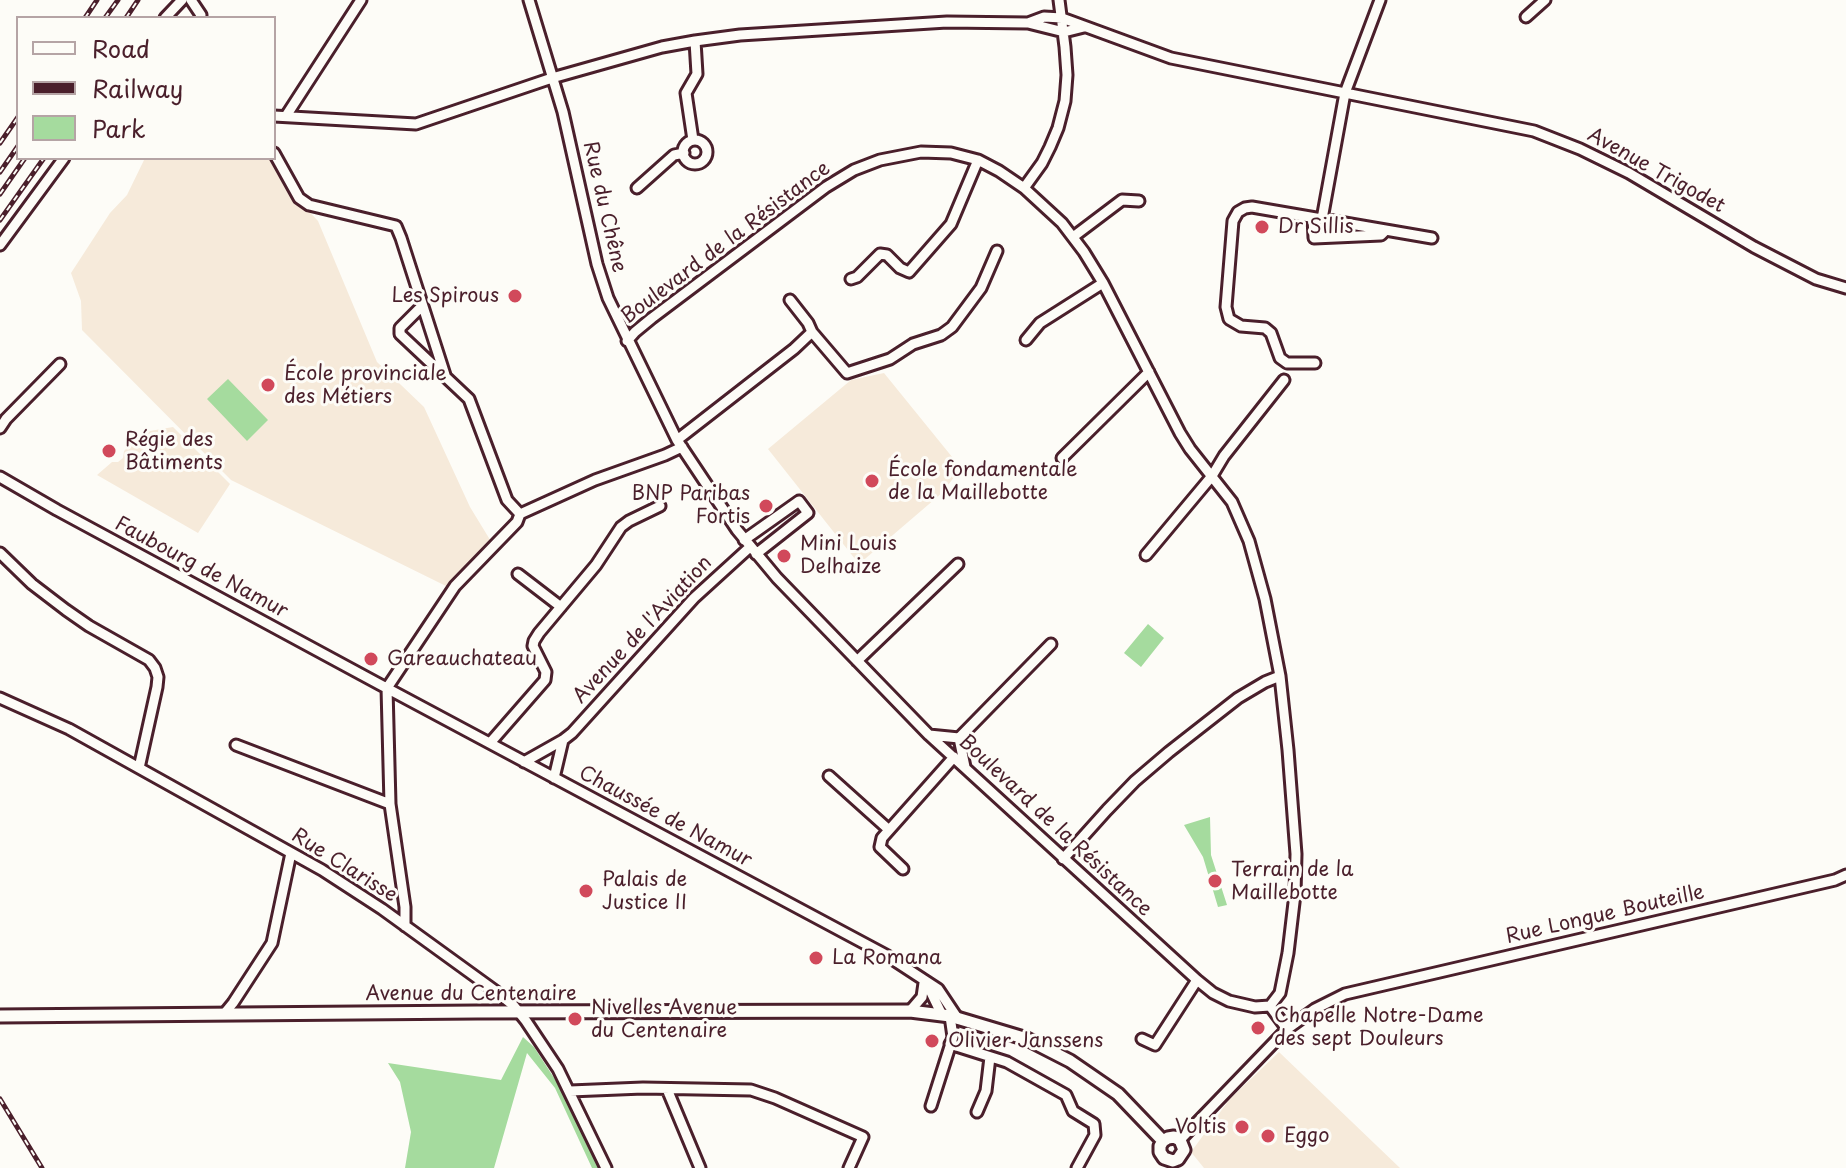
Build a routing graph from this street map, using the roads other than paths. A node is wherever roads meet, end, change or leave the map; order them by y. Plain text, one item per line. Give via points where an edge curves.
1 (182, 0) edge
2 (361, 0) edge
3 (529, 0) edge
4 (1059, 0) edge
5 (1380, 0) edge
6 (1545, 0) edge
7 (168, 16) edge
8 (1526, 17) dead end
9 (1062, 18) junction
10 (1028, 23) junction
11 (1084, 27) junction
12 (1064, 32) junction
13 (695, 41) junction
14 (552, 78) junction
15 (1345, 93) junction
16 (276, 116) edge
17 (286, 116) junction
18 (693, 140) junction
19 (684, 153) junction
20 (276, 157) edge
21 (63, 160) edge
22 (978, 160) junction
23 (637, 188) dead end
24 (1024, 188) junction
25 (1139, 201) dead end
26 (1317, 219) junction
27 (1386, 231) junction
28 (1073, 237) junction
29 (1432, 238) dead end
30 (0, 245) edge
31 (997, 251) dead end
32 (851, 279) dead end
33 (1103, 283) junction
34 (1846, 288) edge
35 (790, 300) dead end
36 (422, 306) junction
37 (812, 332) junction
38 (1026, 340) dead end
39 (627, 341) junction
40 (1315, 363) dead end
41 (60, 364) dead end
42 (1149, 372) junction
43 (445, 375) junction
44 (1284, 380) dead end
45 (0, 428) edge
46 (679, 443) junction
47 (1062, 458) dead end
48 (1212, 476) junction
49 (0, 477) edge
50 (660, 506) dead end
51 (520, 514) junction
52 (750, 547) junction
53 (0, 553) edge
54 (1146, 555) dead end
55 (958, 564) dead end
56 (518, 574) dead end
57 (561, 607) junction
58 (1051, 644) dead end
59 (857, 661) junction
60 (1280, 676) junction
61 (387, 688) junction
62 (0, 698) edge
63 (929, 735) junction
64 (959, 738) junction
65 (563, 740) junction
66 (490, 743) junction
67 (236, 745) dead end
68 (954, 757) junction
69 (524, 762) junction
70 (965, 767) junction
71 (139, 768) junction
72 (829, 776) dead end
73 (554, 778) junction
74 (390, 804) junction
75 (888, 829) junction
76 (291, 853) junction
77 (1063, 859) junction
78 (903, 869) dead end
79 (1846, 875) edge
80 (405, 926) junction
81 (924, 979) junction
82 (1197, 980) junction
83 (1270, 1006) junction
84 (910, 1011) junction
85 (519, 1012) junction
86 (224, 1014) junction
87 (0, 1016) edge
88 (950, 1017) junction
89 (1287, 1029) junction
90 (1142, 1039) dead end
91 (950, 1044) junction
92 (990, 1057) junction
93 (667, 1089) junction
94 (570, 1091) junction
95 (931, 1106) dead end
96 (977, 1112) dead end
97 (1180, 1140) junction
98 (1163, 1141) junction
99 (1182, 1164) edge
100 (606, 1168) edge
101 (700, 1168) edge
102 (849, 1168) edge
103 (1077, 1168) edge

1 - 7 street
2 - 17 street
3 - 14 street, Rue du Chêne
4 - 9 street
5 - 15 street
6 - 8 street
9 - 10 street
9 - 11 street, Avenue Trigodet
9 - 12 street
10 - 12 street
10 - 13 street via 947,22
11 - 12 street
11 - 15 street, Avenue Trigodet via 1171,58
12 - 24 street via 1066,92 1058,128
13 - 14 street
13 - 18 street via 697,74 686,93
14 - 17 street via 416,124
14 - 39 street, Rue du Chêne via 600,275
15 - 26 street
15 - 34 street, Avenue Trigodet via 1534,131 1629,173 1816,279
16 - 17 street
18 - 19 street
18 - 19 street via 706,147 704,159 690,163
19 - 23 street via 674,155
20 - 36 street via 299,198 309,205 396,226
21 - 30 street
22 - 24 street, Boulevard de la Résistance
22 - 32 street via 951,224 909,272 880,254
22 - 39 street, Boulevard de la Résistance via 921,152 854,170
24 - 28 street, Boulevard de la Résistance
25 - 28 street via 1122,200
26 - 27 street
26 - 27 street via 1314,238
26 - 40 street via 1252,207 1238,212 1226,307 1234,323 1271,333 1276,351 1287,363
27 - 29 street
28 - 33 street, Boulevard de la Résistance
31 - 37 street via 981,288 952,327 890,359 847,373
33 - 38 street via 1040,323
33 - 42 street, Boulevard de la Résistance
35 - 37 street
36 - 43 street
36 - 43 street via 400,334
37 - 46 street
39 - 46 street, Boulevard de la Résistance
41 - 45 street
42 - 47 street
42 - 48 street, Boulevard de la Résistance via 1180,433
43 - 51 street via 469,399 507,500
44 - 48 street
46 - 51 street via 665,455
46 - 52 street, Boulevard de la Résistance
48 - 54 street
48 - 60 street, Boulevard de la Résistance via 1232,502 1249,541
49 - 61 street, Faubourg de Namur
50 - 57 street via 621,527
51 - 61 street via 455,586
52 - 52 street via 808,513 799,501
52 - 59 street, Boulevard de la Résistance
52 - 65 street, Avenue de l'Aviation via 694,598
53 - 71 street via 66,610 155,668 157,687
55 - 59 street
56 - 57 street
57 - 66 street via 534,641 546,672 543,684
58 - 64 street
59 - 63 street, Boulevard de la Résistance
60 - 77 street via 1238,698 1169,752
60 - 83 street, Boulevard de la Résistance via 1295,825 1295,894 1280,993
61 - 66 street, Chaussée de Namur
61 - 74 street
62 - 71 street, Rue Clarisse
63 - 64 street
63 - 68 street, Boulevard de la Résistance
64 - 70 street
65 - 69 street, Avenue de l'Aviation
65 - 73 street
66 - 69 street, Chaussée de Namur
67 - 74 street
68 - 70 street, Boulevard de la Résistance
68 - 75 street
69 - 73 street, Chaussée de Namur
70 - 77 street, Boulevard de la Résistance
71 - 76 street, Rue Clarisse
72 - 75 street
73 - 81 street, Chaussée de Namur
74 - 80 street
75 - 78 street via 880,847
76 - 80 street, Rue Clarisse
76 - 86 street via 272,943
77 - 82 street, Boulevard de la Résistance
79 - 89 street, Rue Longue Bouteille via 1345,994
80 - 85 street, Rue Clarisse
81 - 84 street via 922,997
81 - 88 street
81 - 88 street, Chaussée de Namur via 938,989
82 - 83 street, Boulevard de la Résistance via 1229,1001
82 - 90 street via 1155,1045
83 - 89 street
84 - 85 main road, Avenue du Centenaire
84 - 88 main road, Avenue du Centenaire
85 - 86 main road, Avenue du Centenaire
85 - 94 street, Rue Clarisse
86 - 87 main road, Avenue du Centenaire
88 - 91 street
88 - 98 main road, Avenue du Centenaire via 1027,1039 1070,1061 1118,1094
89 - 97 street
91 - 92 street
91 - 95 street
92 - 96 street
92 - 103 street via 1066,1095 1073,1111 1094,1124 1095,1135
93 - 94 street
93 - 101 street
93 - 102 street via 736,1088 775,1098 863,1137
94 - 100 street, Rue Clarisse
97 - 98 main road
97 - 99 main road
98 - 99 main road via 1164,1158

